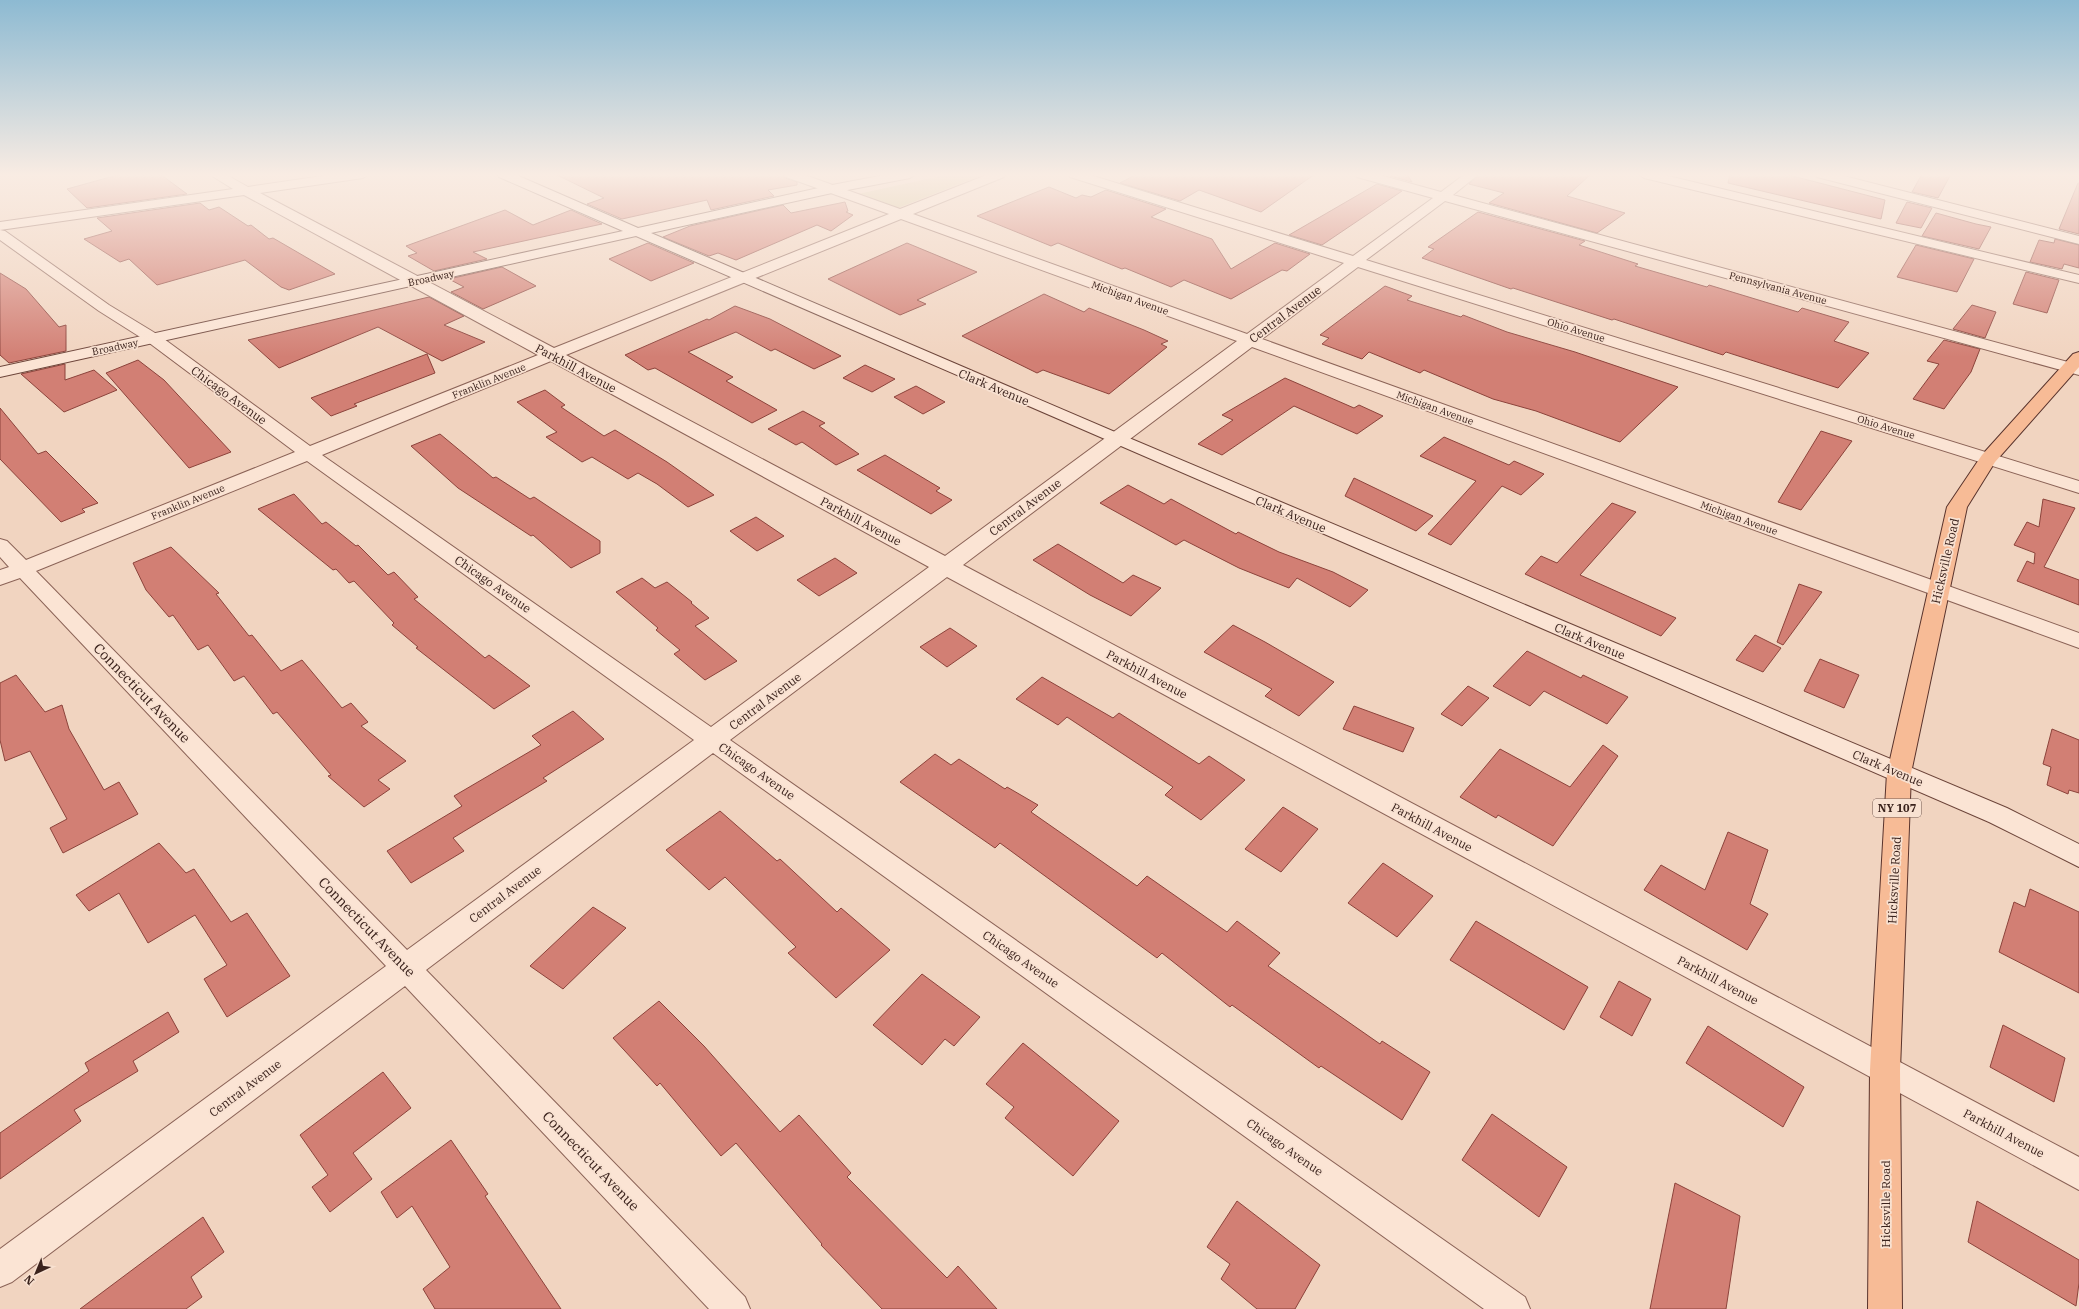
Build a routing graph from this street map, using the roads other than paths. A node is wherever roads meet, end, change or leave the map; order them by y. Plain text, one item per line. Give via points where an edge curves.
1 (2, 235) edge
2 (328, 235) edge
3 (628, 235) edge
4 (642, 235) edge
5 (848, 235) edge
6 (958, 235) edge
7 (1269, 235) edge
8 (1391, 235) edge
9 (1589, 235) edge
10 (1897, 235) edge
11 (2060, 235) edge
12 (2079, 240) edge
13 (1355, 262) junction
14 (743, 278) junction
15 (2079, 279) edge
16 (416, 282) junction
17 (154, 339) junction
18 (1249, 340) junction
19 (552, 355) junction
20 (2075, 365) edge
21 (0, 372) edge
22 (1116, 440) junction
23 (309, 454) junction
24 (1988, 458) junction
25 (2079, 487) edge
26 (0, 545) edge
27 (946, 566) junction
28 (11, 573) edge
29 (1938, 590) junction
30 (2079, 641) edge
31 (712, 740) junction
32 (1899, 773) junction
33 (2079, 856) edge
34 (406, 968) junction
35 (1885, 1070) junction
36 (2079, 1174) edge
37 (0, 1270) edge
38 (733, 1309) edge
39 (1513, 1309) edge
40 (1885, 1309) edge

1 - 17 street, Chicago Avenue via 104,308
2 - 16 street, Parkhill Avenue
3 - 16 street, Broadway
4 - 14 street, Clark Avenue
5 - 14 street, Franklin Avenue
6 - 18 street, Michigan Avenue
7 - 13 street, Ohio Avenue
8 - 13 street, Central Avenue
9 - 20 street, Pennsylvania Avenue
10 - 15 street
11 - 12 street
13 - 18 street, Central Avenue
13 - 24 street, Ohio Avenue
14 - 19 street, Franklin Avenue
14 - 22 street, Clark Avenue
16 - 17 street, Broadway
16 - 19 street, Parkhill Avenue
17 - 21 street, Broadway
17 - 23 street, Chicago Avenue
18 - 22 street, Central Avenue
18 - 29 street, Michigan Avenue
19 - 23 street, Franklin Avenue
19 - 27 street, Parkhill Avenue
20 - 24 main road, Hicksville Road / NY 107
22 - 27 street, Central Avenue
22 - 32 street, Clark Avenue
23 - 28 street, Franklin Avenue
23 - 31 street, Chicago Avenue
24 - 25 street, Ohio Avenue
24 - 29 main road, Hicksville Road / NY 107 via 1956,507
26 - 28 street, Connecticut Avenue
27 - 31 street, Central Avenue
27 - 35 street, Parkhill Avenue
28 - 34 street, Connecticut Avenue
29 - 30 street, Michigan Avenue
29 - 32 main road, Hicksville Road / NY 107
31 - 34 street, Central Avenue
31 - 39 street, Chicago Avenue
32 - 33 street, Clark Avenue via 1998,815
32 - 35 main road, Hicksville Road / NY 107
34 - 37 street, Central Avenue
34 - 38 street, Connecticut Avenue
35 - 36 street, Parkhill Avenue
35 - 40 main road, Hicksville Road / NY 107

